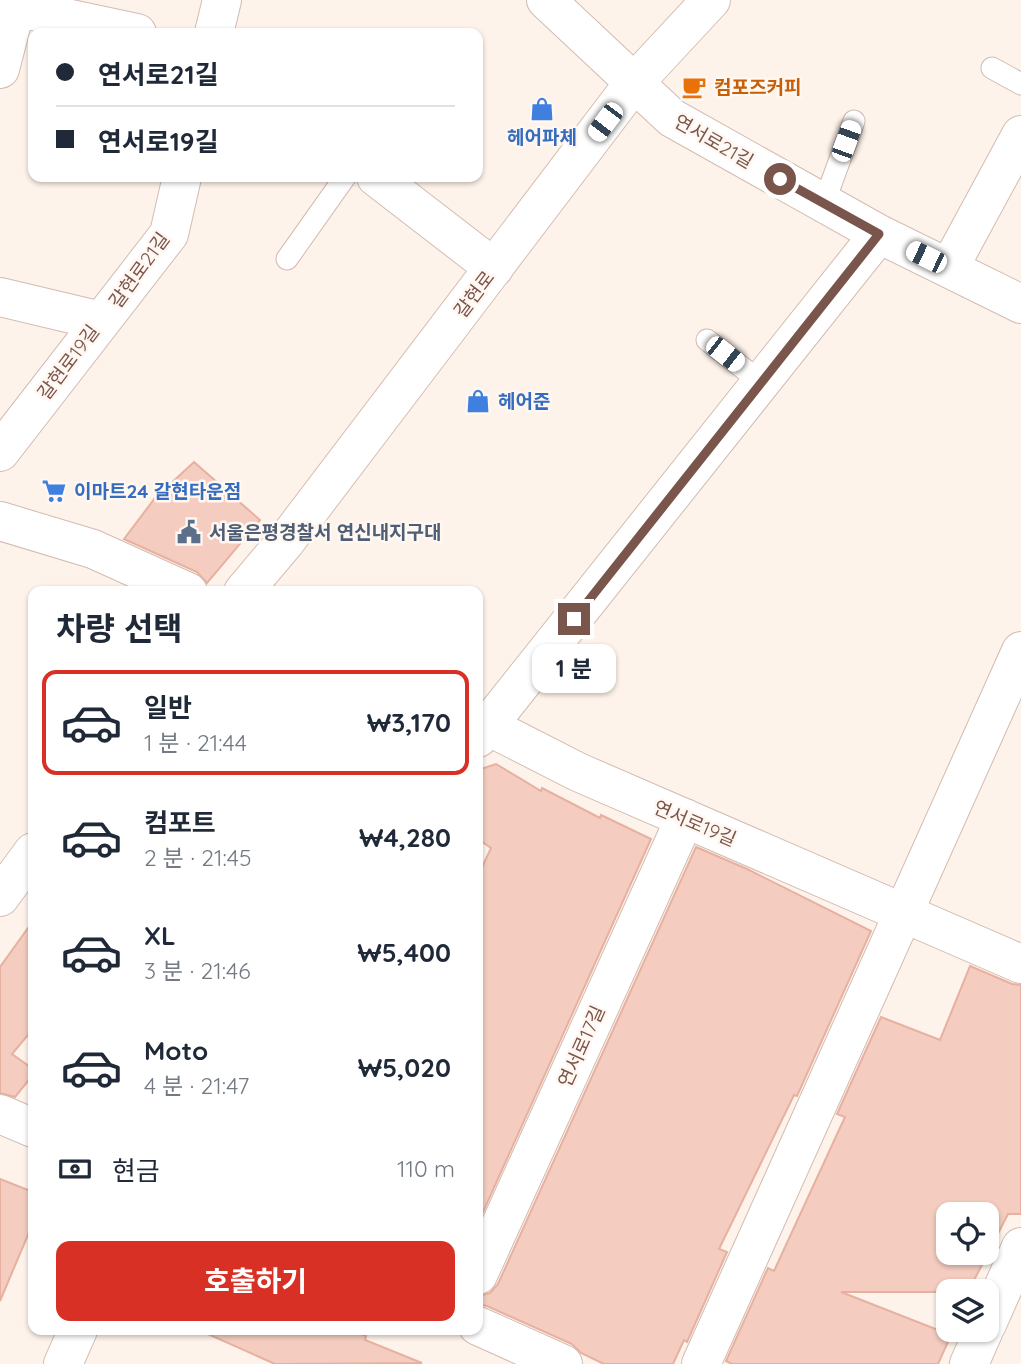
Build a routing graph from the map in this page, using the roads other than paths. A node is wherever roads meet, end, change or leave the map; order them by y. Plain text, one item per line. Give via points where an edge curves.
1 (222, 0) edge
2 (546, 0) edge
3 (711, 0) edge
4 (8, 5) edge
5 (114, 28) edge
6 (216, 28) edge
7 (992, 68) dead end
8 (0, 69) edge
9 (633, 84) junction
10 (1021, 84) edge
11 (854, 121) dead end
12 (1021, 135) edge
13 (181, 182) edge
14 (341, 182) edge
15 (382, 182) edge
16 (824, 203) junction
17 (879, 234) junction
18 (287, 259) dead end
19 (494, 268) junction
20 (949, 268) junction
21 (0, 297) edge
22 (1021, 304) edge
23 (101, 321) junction
24 (707, 340) dead end
25 (762, 383) junction
26 (0, 452) edge
27 (0, 521) edge
28 (175, 586) edge
29 (248, 586) edge
30 (1021, 651) edge
31 (483, 726) edge
32 (483, 729) edge
33 (685, 818) junction
34 (28, 859) edge
35 (0, 897) edge
36 (905, 914) junction
37 (1021, 964) edge
38 (0, 1114) edge
39 (28, 1126) edge
40 (1021, 1247) edge
41 (483, 1264) edge
42 (999, 1297) edge
43 (483, 1328) edge
44 (76, 1335) edge
45 (979, 1342) edge
46 (63, 1364) edge
47 (563, 1364) edge
48 (701, 1364) edge
49 (969, 1364) edge

1 - 6 street
2 - 9 street, 연서로21길
3 - 9 street, 갈현로
4 - 5 street
4 - 8 street
7 - 10 lane
9 - 16 street, 연서로21길 via 672,118
9 - 19 street, 갈현로
11 - 16 lane
12 - 20 street
13 - 23 street, 갈현로21길 via 169,234
14 - 18 lane
15 - 19 street
16 - 17 street, 연서로21길
17 - 20 street, 연서로21길
17 - 25 street, 연서로19길
19 - 29 street, 갈현로
20 - 22 street, 연서로21길
21 - 23 street, 갈현로19길
23 - 26 street, 갈현로19길
24 - 25 lane
25 - 31 street, 연서로19길
27 - 28 street via 93,549
30 - 36 street
32 - 33 street, 연서로19길
33 - 36 street, 연서로19길
33 - 41 street, 연서로17길
34 - 35 street
36 - 37 street, 연서로19길
36 - 48 street
38 - 39 street
40 - 42 street
43 - 47 street
44 - 46 street
45 - 49 street

